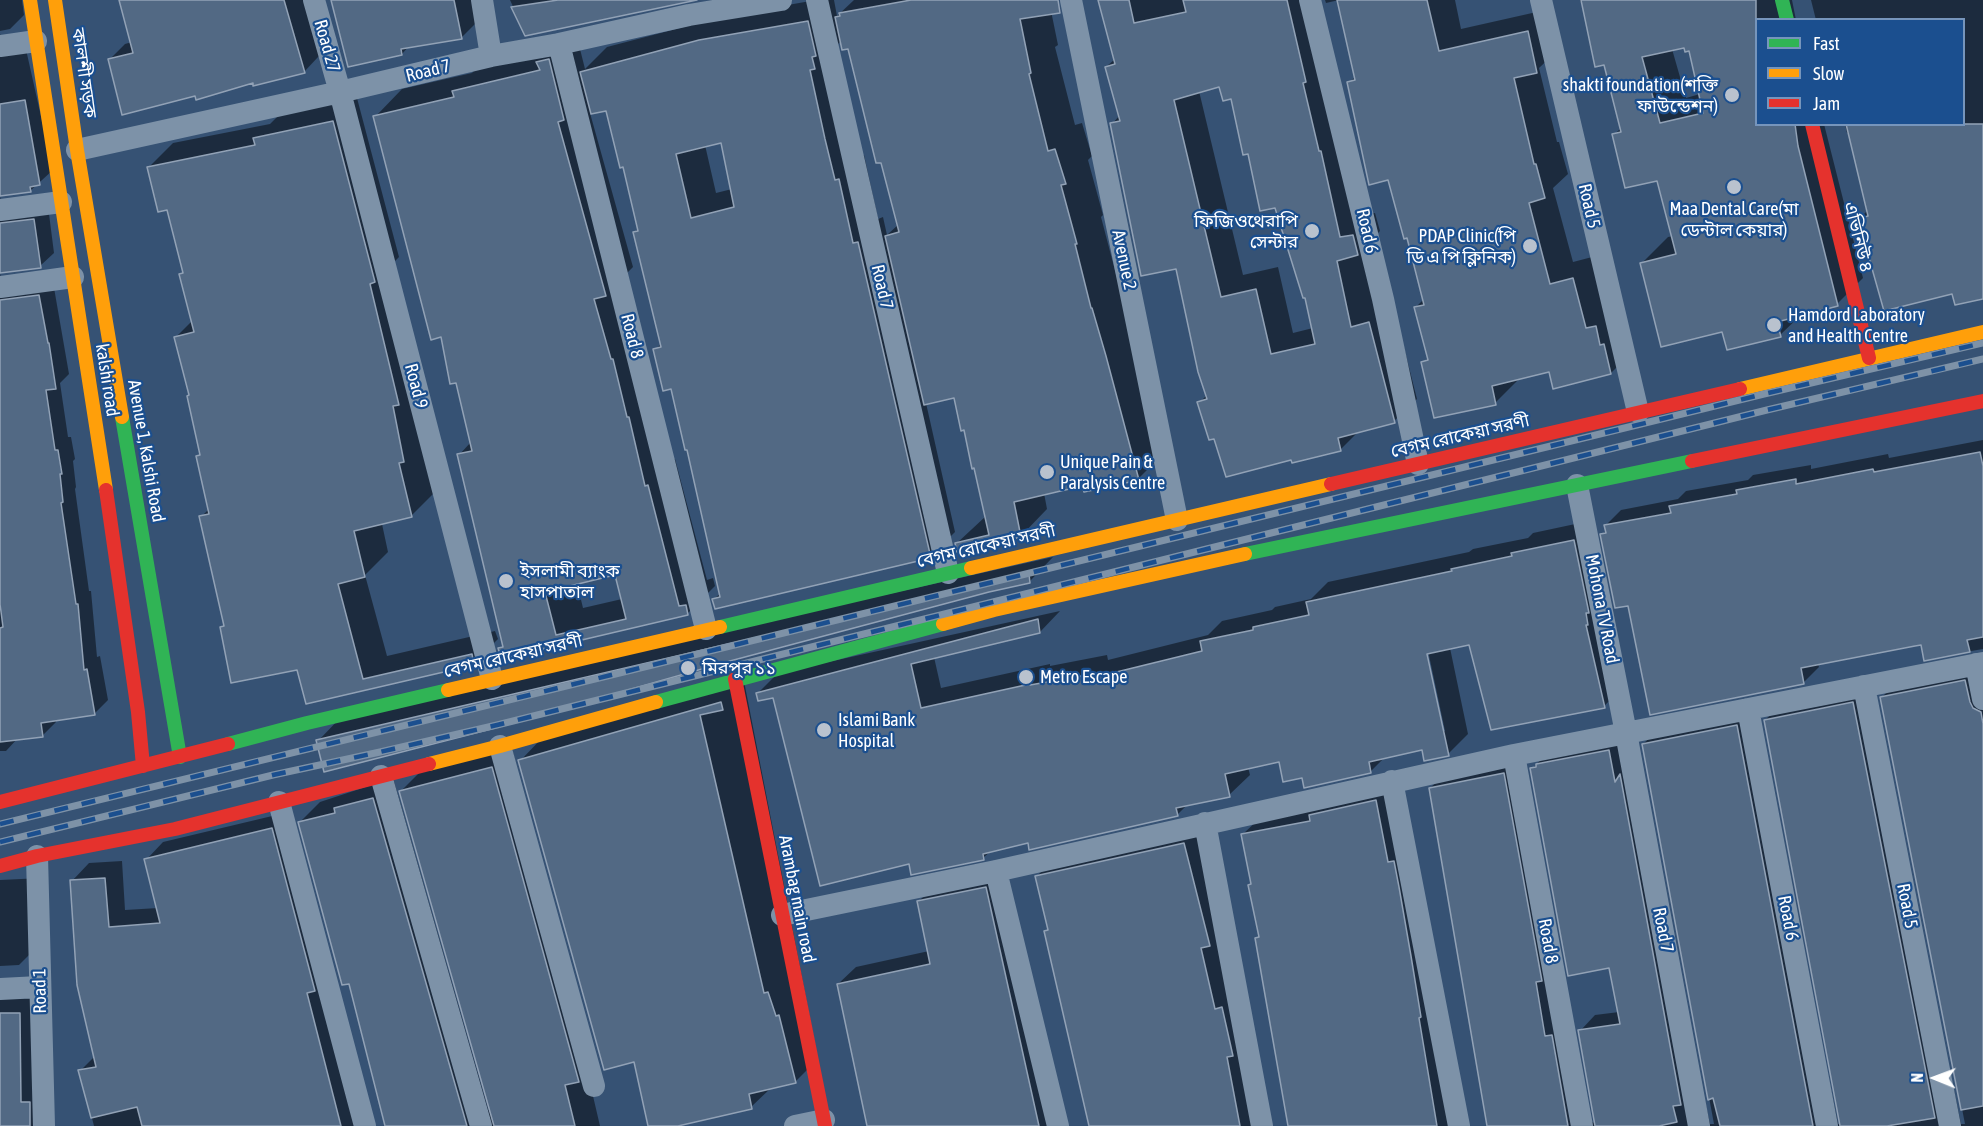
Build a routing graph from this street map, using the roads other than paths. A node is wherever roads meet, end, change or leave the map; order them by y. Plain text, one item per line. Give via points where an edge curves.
1 (30, 0) edge
2 (55, 0) edge
3 (314, 0) edge
4 (482, 0) edge
5 (782, 0) edge
6 (817, 0) edge
7 (1071, 0) edge
8 (1311, 0) edge
9 (1541, 0) edge
10 (1782, 0) edge
11 (688, 8) edge
12 (1786, 18) edge
13 (36, 41) junction
14 (559, 44) junction
15 (0, 46) edge
16 (491, 56) junction
17 (340, 92) junction
18 (1812, 126) edge
19 (77, 150) junction
20 (61, 202) junction
21 (0, 210) edge
22 (73, 277) junction
23 (0, 287) edge
24 (1983, 332) edge
25 (1869, 358) junction
26 (1983, 401) edge
27 (1638, 412) junction
28 (1418, 464) junction
29 (1577, 485) junction
30 (1177, 520) junction
31 (948, 573) junction
32 (706, 628) junction
33 (1980, 664) edge
34 (492, 679) junction
35 (735, 679) junction
36 (1864, 686) junction
37 (1983, 699) edge
38 (1748, 709) junction
39 (1626, 733) junction
40 (500, 746) junction
41 (1514, 755) junction
42 (180, 757) junction
43 (143, 766) junction
44 (381, 776) junction
45 (1392, 782) junction
46 (0, 802) edge
47 (279, 802) junction
48 (1205, 823) junction
49 (37, 856) junction
50 (0, 866) edge
51 (996, 871) junction
52 (782, 915) junction
53 (39, 987) junction
54 (0, 989) edge
55 (594, 1086) dead end
56 (825, 1123) edge
57 (44, 1126) edge
58 (365, 1126) edge
59 (481, 1126) edge
60 (795, 1126) edge
61 (1058, 1126) edge
62 (1262, 1126) edge
63 (1459, 1126) edge
64 (1582, 1126) edge
65 (1699, 1126) edge
66 (1827, 1126) edge
67 (1950, 1126) edge

1 - 13 main road, kalshi road
2 - 19 main road, কালশী সড়ক
3 - 17 street, Road 27
4 - 16 street
5 - 11 street, Road 7
6 - 31 street, Road 7
7 - 30 street, Avenue 2
8 - 28 street, Road 6
9 - 27 street, Road 5
10 - 12 main road
11 - 14 street, Road 7
13 - 15 street
13 - 20 main road, kalshi road
14 - 16 street, Road 7
14 - 32 street, Road 8
16 - 17 street, Road 7
17 - 19 street, Road 7
17 - 34 street, Road 9
18 - 25 main road, এভিনিউ ৪
19 - 42 main road, Avenue 1, Kalshi Road
20 - 21 street
20 - 22 main road, kalshi road
22 - 23 street
22 - 43 main road, kalshi road
24 - 25 main road, বেগম রোকেয়া সরণী
25 - 27 main road, বেগম রোকেয়া সরণী
26 - 29 main road
27 - 28 main road, বেগম রোকেয়া সরণী
28 - 30 main road, বেগম রোকেয়া সরণী
29 - 35 main road via 994,610
29 - 39 street, Mohona TV Road
30 - 31 main road, বেগম রোকেয়া সরণী
31 - 32 main road, বেগম রোকেয়া সরণী
32 - 34 main road, বেগম রোকেয়া সরণী
33 - 36 street
33 - 37 street
34 - 42 main road, বেগম রোকেয়া সরণী
35 - 40 main road
35 - 52 main road, Arambag main road
36 - 38 street
36 - 67 street, Road 5
38 - 39 street
38 - 66 street, Road 6
39 - 41 street
39 - 65 street, Road 7
40 - 44 main road
40 - 55 street
41 - 45 street
41 - 64 street, Road 8
42 - 43 main road, বেগম রোকেয়া সরণী
43 - 46 main road, বেগম রোকেয়া সরণী
44 - 47 main road
44 - 59 street
45 - 48 street
45 - 63 street
47 - 49 main road via 175,829
47 - 58 street
48 - 51 street
48 - 62 street
49 - 50 main road
49 - 53 street, Road 1
51 - 52 street
51 - 61 street
52 - 56 main road, Arambag main road
53 - 54 street
53 - 57 street, Road 1
56 - 60 street

